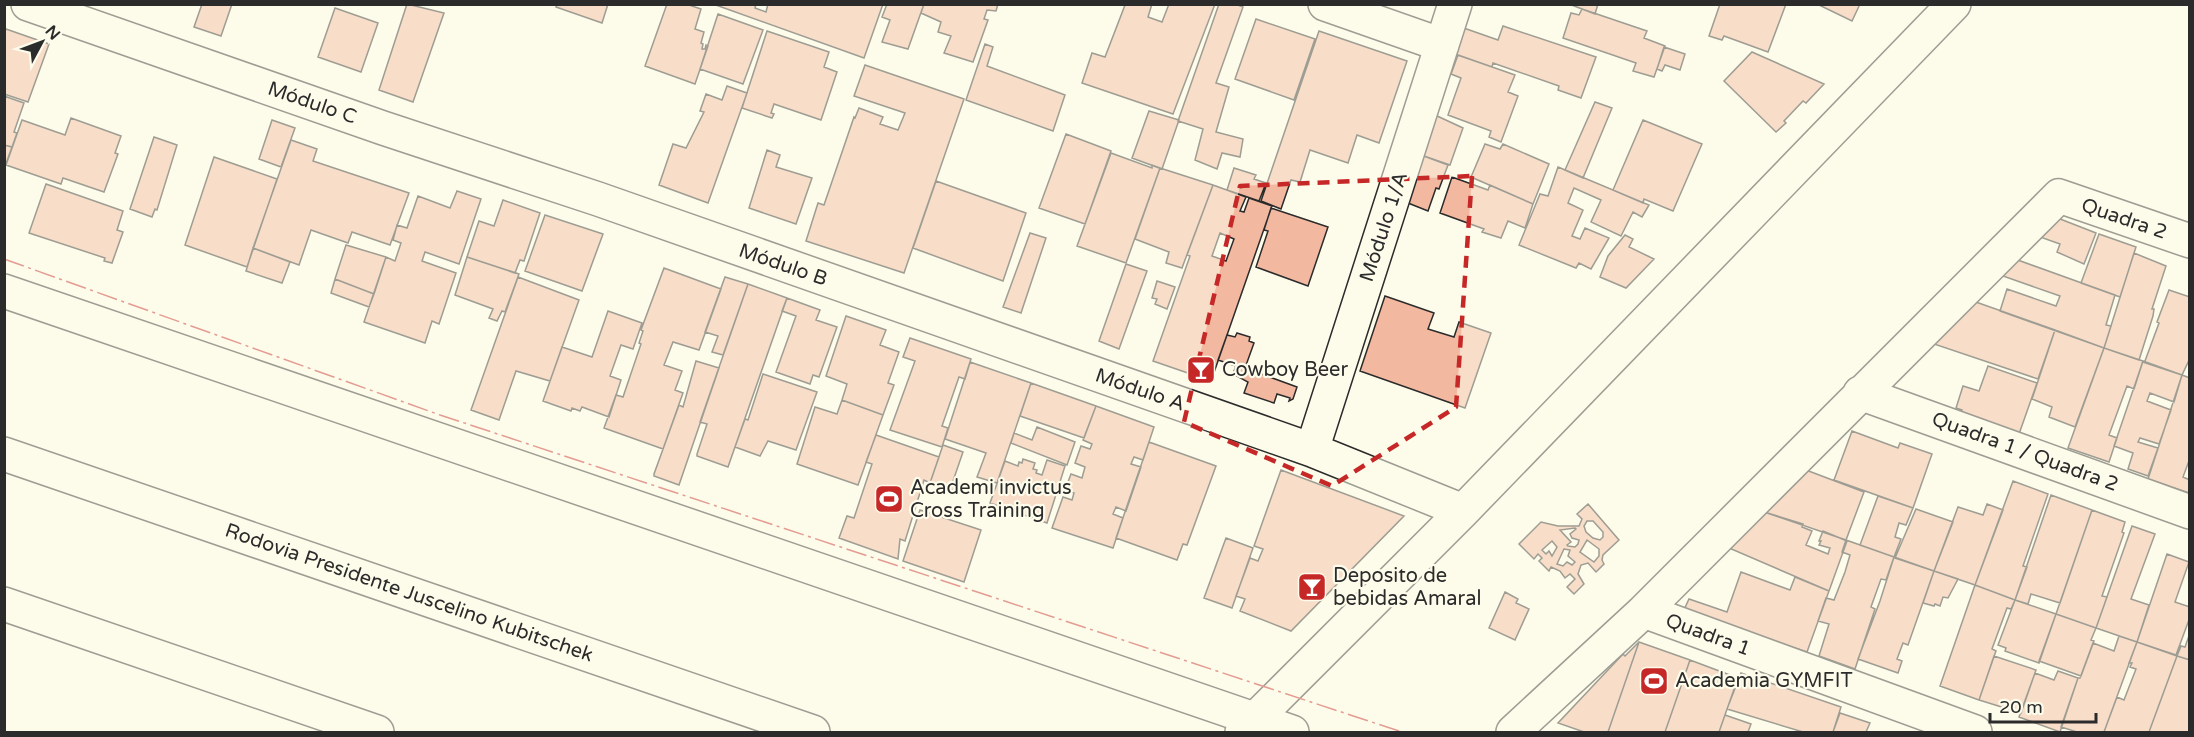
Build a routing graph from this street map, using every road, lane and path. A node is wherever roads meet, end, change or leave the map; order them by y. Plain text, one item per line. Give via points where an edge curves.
1 (28, 4) edge
2 (1325, 4) edge
3 (1455, 4) edge
4 (1954, 4) edge
5 (1442, 45) junction
6 (598, 199) joint
7 (2190, 241) edge
8 (4, 291) edge
9 (969, 330) joint
10 (1860, 393) junction
11 (1312, 450) junction
12 (4, 454) edge
13 (1463, 511) junction
14 (2190, 512) edge
15 (4, 604) edge
16 (1644, 611) junction
17 (1249, 725) edge
18 (376, 732) edge
19 (813, 732) edge
20 (1292, 732) edge
21 (1513, 732) edge
22 (1975, 732) edge

1 - 6 main road, Módulo C
2 - 5 main road
3 - 5 main road, Módulo 1/A
4 - 13 main road
5 - 11 main road, Módulo 1/A
6 - 9 main road, Módulo B
7 - 10 main road, Quadra 2 via 2059,196
8 - 17 main road
9 - 11 main road, Módulo A
10 - 14 main road, Quadra 1 / Quadra 2
10 - 16 main road
11 - 13 main road, Módulo A
12 - 19 main road, Rodovia Presidente Juscelino Kubitschek
13 - 17 main road
15 - 18 main road
16 - 21 main road
16 - 22 main road, Quadra 1
17 - 20 main road

